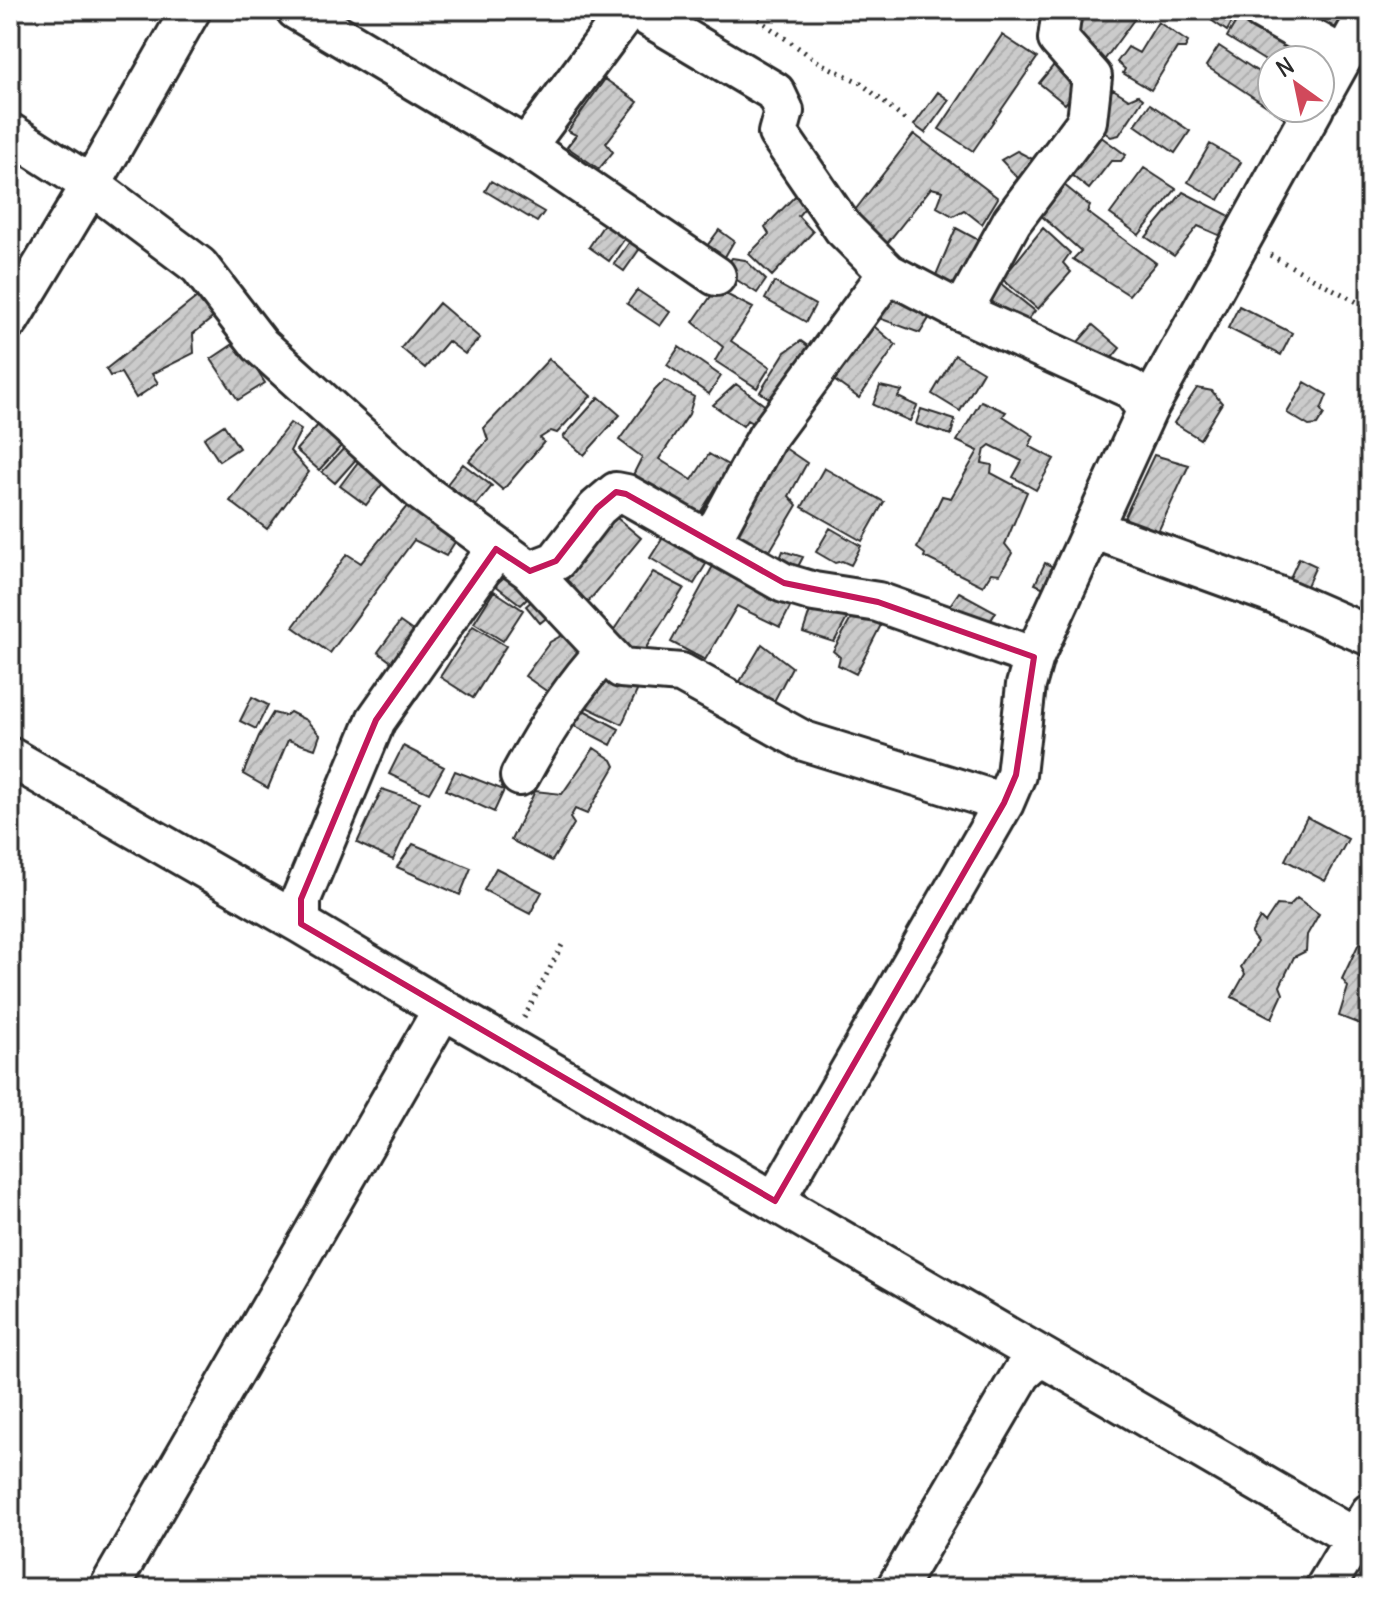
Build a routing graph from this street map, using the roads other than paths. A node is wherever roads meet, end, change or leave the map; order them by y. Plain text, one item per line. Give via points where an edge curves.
1 (191, 10) edge
2 (296, 10) edge
3 (628, 10) edge
4 (637, 10) edge
5 (1062, 10) edge
6 (1261, 10) edge
7 (1369, 10) edge
8 (1343, 56) junction
9 (1336, 69) edge
10 (1305, 124) edge
11 (10, 133) edge
12 (526, 147) junction
13 (91, 185) junction
14 (888, 273) junction
15 (716, 276) dead end
16 (962, 312) junction
17 (10, 319) edge
18 (1147, 410) junction
19 (1093, 529) junction
20 (706, 540) junction
21 (496, 549) junction
22 (530, 571) junction
23 (1370, 636) edge
24 (605, 652) junction
25 (1034, 657) junction
26 (10, 757) edge
27 (520, 776) dead end
28 (1004, 803) junction
29 (301, 924) junction
30 (443, 1009) junction
31 (775, 1201) junction
32 (1041, 1356) junction
33 (1365, 1533) edge
34 (109, 1588) edge
35 (896, 1588) edge
36 (1325, 1588) edge

1 - 13 street
2 - 12 street
3 - 12 street
4 - 14 street via 775,92 784,111 778,133 843,228
5 - 16 street via 1058,39 1092,77 1087,121 1012,221
6 - 8 street
7 - 8 street
8 - 9 street
10 - 18 street
11 - 13 street
12 - 15 street
13 - 17 street
13 - 21 street via 199,266 260,345 423,493
14 - 16 street
14 - 20 street via 767,437
16 - 18 street via 1131,389
18 - 19 street
19 - 23 street via 1278,596
19 - 25 street
20 - 22 street via 616,492 556,561
20 - 25 street via 784,583 878,602
21 - 22 street
21 - 29 street via 376,720 301,899
22 - 24 street
24 - 27 street via 542,736
24 - 28 street via 621,668 681,673 804,741
25 - 28 street via 1016,775
26 - 29 street
28 - 31 street
29 - 30 street
30 - 31 street
30 - 34 street
31 - 32 street
32 - 33 street
32 - 35 street via 1022,1373
33 - 36 street

